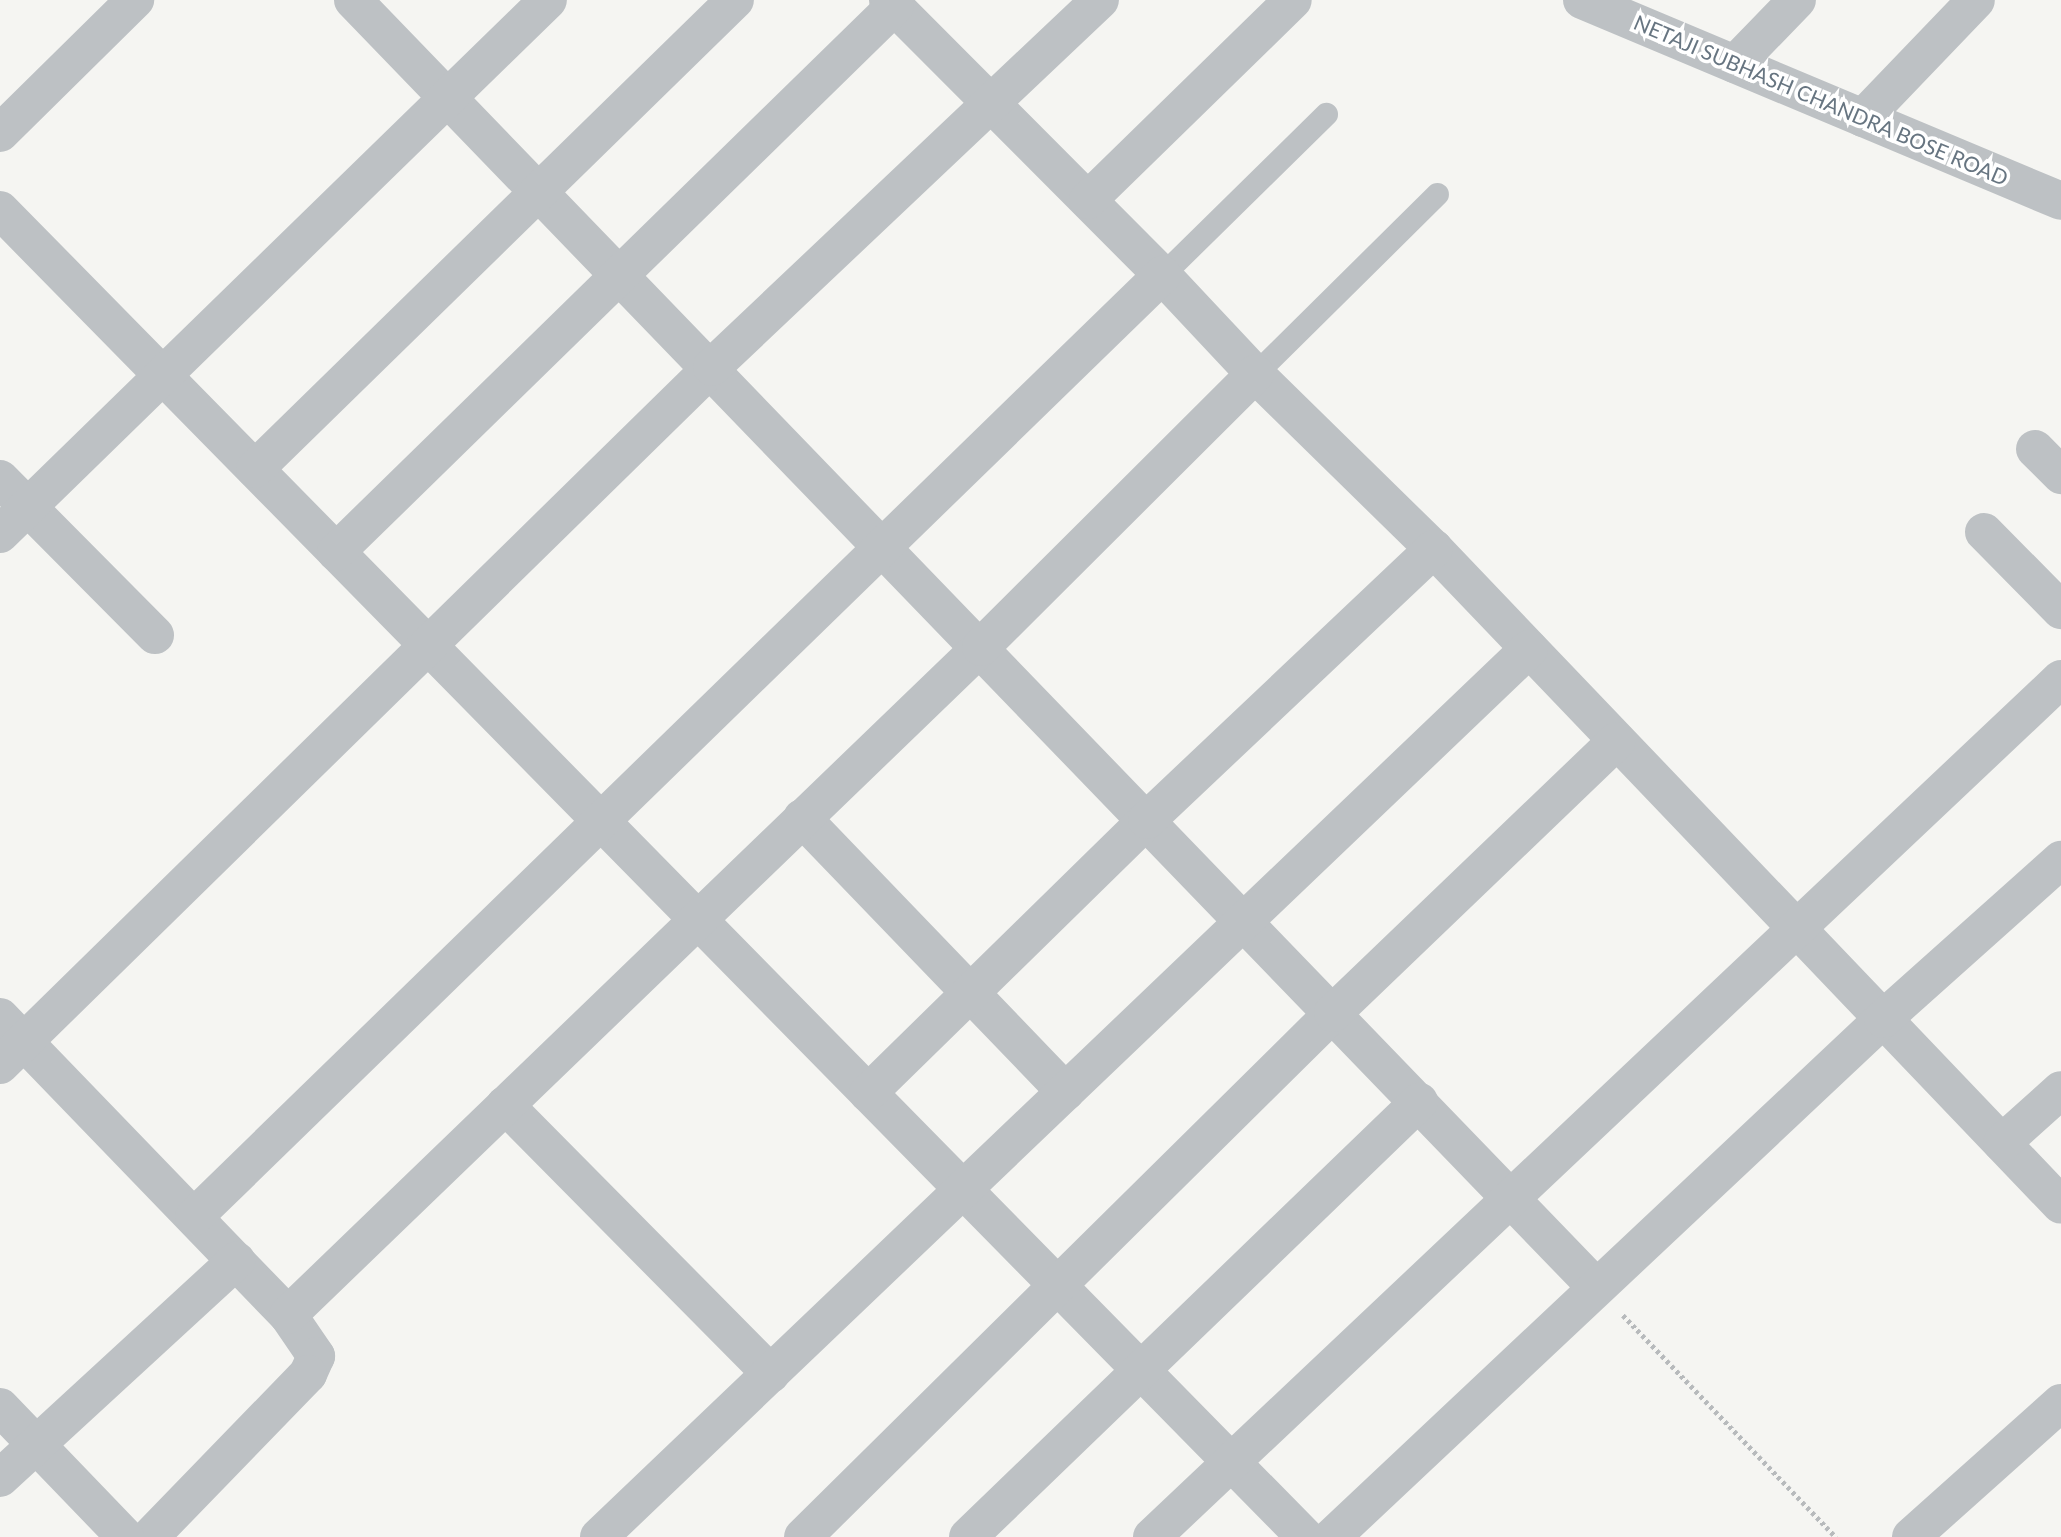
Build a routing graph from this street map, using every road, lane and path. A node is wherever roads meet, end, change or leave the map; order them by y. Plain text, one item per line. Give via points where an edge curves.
1 (135, 0) edge
2 (353, 0) edge
3 (548, 0) edge
4 (735, 0) edge
5 (1100, 0) edge
6 (1293, 0) edge
7 (1797, 0) edge
8 (1976, 0) edge
9 (1590, 1) edge
10 (892, 3) edge
11 (1735, 64) junction
12 (448, 97) junction
13 (993, 105) junction
14 (1326, 114) dead end
15 (1863, 118) junction
16 (0, 133) edge
17 (539, 190) junction
18 (1437, 194) dead end
19 (1088, 200) junction
20 (2061, 201) edge
21 (0, 210) edge
22 (622, 275) junction
23 (1163, 275) junction
24 (712, 367) junction
25 (1255, 374) junction
26 (162, 375) junction
27 (255, 469) junction
28 (0, 479) edge
29 (27, 507) junction
30 (1984, 532) dead end
31 (0, 534) edge
32 (885, 548) junction
33 (1434, 549) junction
34 (336, 552) junction
35 (2061, 610) edge
36 (155, 635) dead end
37 (428, 645) junction
38 (981, 647) junction
39 (1529, 649) junction
40 (2061, 679) edge
41 (1617, 741) junction
42 (802, 818) junction
43 (600, 820) junction
44 (1147, 820) junction
45 (2061, 860) edge
46 (697, 918) junction
47 (1243, 920) junction
48 (1796, 928) junction
49 (970, 992) junction
50 (1333, 1013) junction
51 (1884, 1019) junction
52 (8, 1041) edge
53 (2061, 1090) edge
54 (869, 1093) junction
55 (1066, 1093) junction
56 (1419, 1102) junction
57 (505, 1105) junction
58 (2002, 1143) junction
59 (965, 1191) junction
60 (1509, 1196) junction
61 (2061, 1205) edge
62 (194, 1217) junction
63 (236, 1261) junction
64 (1059, 1286) junction
65 (1597, 1287) junction
66 (288, 1315) junction
67 (1141, 1370) junction
68 (771, 1374) junction
69 (2061, 1404) edge
70 (0, 1407) edge
71 (36, 1444) junction
72 (1232, 1462) junction
73 (0, 1479) edge
74 (125, 1537) edge
75 (150, 1537) edge
76 (599, 1537) edge
77 (803, 1537) edge
78 (968, 1537) edge
79 (1152, 1537) edge
80 (1306, 1537) edge
81 (1332, 1537) edge
82 (1836, 1537) edge
83 (1911, 1537) edge

1 - 16 street
2 - 12 street
3 - 12 street
4 - 17 street
5 - 13 street
6 - 19 street
7 - 11 street
8 - 15 street
9 - 11 street, NETAJI SUBHASH CHANDRA BOSE ROAD
10 - 13 street
10 - 22 street
11 - 15 street, NETAJI SUBHASH CHANDRA BOSE ROAD
12 - 17 street
12 - 26 street
13 - 19 street
13 - 24 street
14 - 23 lane
15 - 20 street, NETAJI SUBHASH CHANDRA BOSE ROAD
17 - 22 street
17 - 27 street
18 - 25 lane
19 - 23 street
21 - 26 street
22 - 24 street
22 - 34 street
23 - 25 street
23 - 32 street
24 - 32 street
24 - 37 street
25 - 33 street
25 - 38 street
26 - 27 street
26 - 29 street
27 - 34 street
28 - 29 street
29 - 31 street
29 - 36 street
30 - 35 street
32 - 38 street
32 - 43 street
33 - 39 street
33 - 44 street
34 - 37 street
37 - 43 street
37 - 52 street
38 - 42 street
38 - 44 street
39 - 41 street
39 - 47 street
40 - 48 street
41 - 48 street
41 - 50 street
42 - 46 street
42 - 49 street
43 - 46 street
43 - 62 street
44 - 47 street
44 - 49 street
45 - 51 street
46 - 54 street
46 - 57 street
47 - 50 street
47 - 55 street
48 - 51 street
48 - 60 street
49 - 54 street
49 - 55 street
50 - 56 street
50 - 64 street
51 - 58 street
51 - 65 street
52 - 62 street
53 - 58 street
54 - 59 street
55 - 59 street
56 - 60 street
56 - 67 street
57 - 66 street
57 - 68 street
58 - 61 street
59 - 64 street
59 - 68 street
60 - 65 street
60 - 72 street
62 - 63 street
63 - 66 street
63 - 71 street
64 - 67 street
64 - 77 street
65 - 81 street
65 - 82 path
66 - 75 street via 316,1356 308,1374
67 - 72 street
67 - 78 street
68 - 76 street
69 - 83 street
70 - 71 street
71 - 73 street
71 - 74 street
72 - 79 street
72 - 80 street

